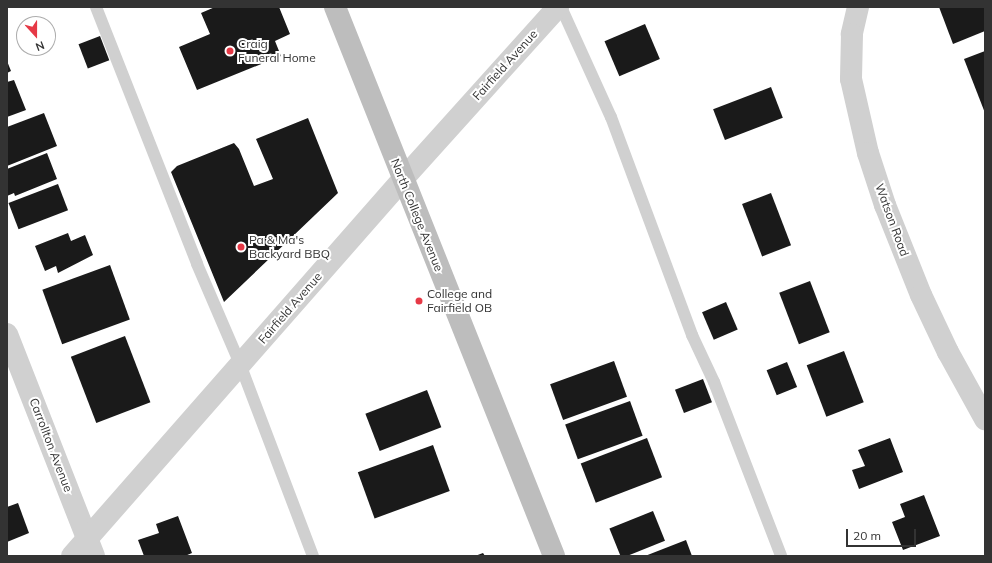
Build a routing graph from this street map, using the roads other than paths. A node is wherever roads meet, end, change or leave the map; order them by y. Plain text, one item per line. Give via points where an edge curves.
1 (96, 7) edge
2 (335, 7) edge
3 (858, 7) edge
4 (551, 10) edge
5 (403, 179) junction
6 (7, 334) edge
7 (240, 364) junction
8 (985, 419) edge
9 (90, 547) edge
10 (72, 556) edge
11 (313, 556) edge
12 (554, 556) edge
13 (782, 556) edge

1 - 7 lane via 197,264
2 - 5 main road, North College Avenue
3 - 8 street, Watson Road via 852,34 851,79 868,153 888,213 921,295 948,352
4 - 5 street, Fairfield Avenue
4 - 13 lane via 611,117 692,335 714,382
5 - 7 street, Fairfield Avenue
5 - 12 main road, North College Avenue
6 - 9 street, Carrollton Avenue
7 - 9 street, Fairfield Avenue
7 - 11 lane
9 - 10 street, Fairfield Avenue

